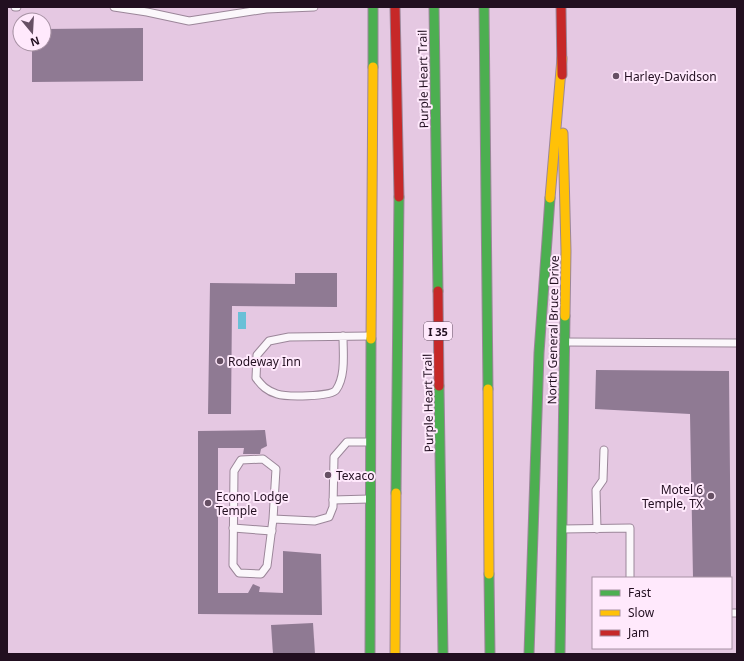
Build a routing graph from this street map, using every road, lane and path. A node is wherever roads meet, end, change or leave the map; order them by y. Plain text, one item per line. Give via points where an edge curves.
1 (114, 7) edge
2 (314, 7) edge
3 (373, 7) edge
4 (394, 7) edge
5 (434, 7) edge
6 (484, 7) edge
7 (562, 7) edge
8 (562, 58) junction
9 (343, 336) junction
10 (372, 336) junction
11 (565, 342) junction
12 (737, 343) edge
13 (372, 442) junction
14 (604, 450) dead end
15 (371, 499) junction
16 (333, 500) junction
17 (273, 519) junction
18 (233, 528) junction
19 (562, 529) junction
20 (597, 529) junction
21 (272, 531) junction
22 (630, 577) edge
23 (370, 654) edge
24 (395, 654) edge
25 (443, 654) edge
26 (490, 654) edge
27 (529, 654) edge
28 (560, 654) edge

1 - 2 lane via 189,21 266,9
3 - 10 main road
4 - 24 main road via 399,165
5 - 25 main road, Purple Heart Trail / I 35
6 - 26 main road
7 - 8 main road, North General Bruce Drive
8 - 11 main road, North General Bruce Drive
8 - 27 main road via 541,297
9 - 9 lane via 289,337 269,341 257,355 256,378 264,389 278,395 327,396 336,392 342,378
9 - 10 lane
10 - 13 main road
11 - 12 lane
11 - 19 main road, North General Bruce Drive
13 - 15 main road
13 - 16 lane via 347,442 334,457
14 - 20 lane via 603,480 596,490
15 - 16 lane
15 - 23 main road
16 - 17 lane via 329,517 315,521
17 - 18 lane via 276,469 263,459 241,460 234,471
17 - 21 lane
18 - 21 lane
18 - 21 lane via 233,566 239,573 261,574 267,566
19 - 20 lane
19 - 28 main road, North General Bruce Drive
20 - 22 lane via 630,528

